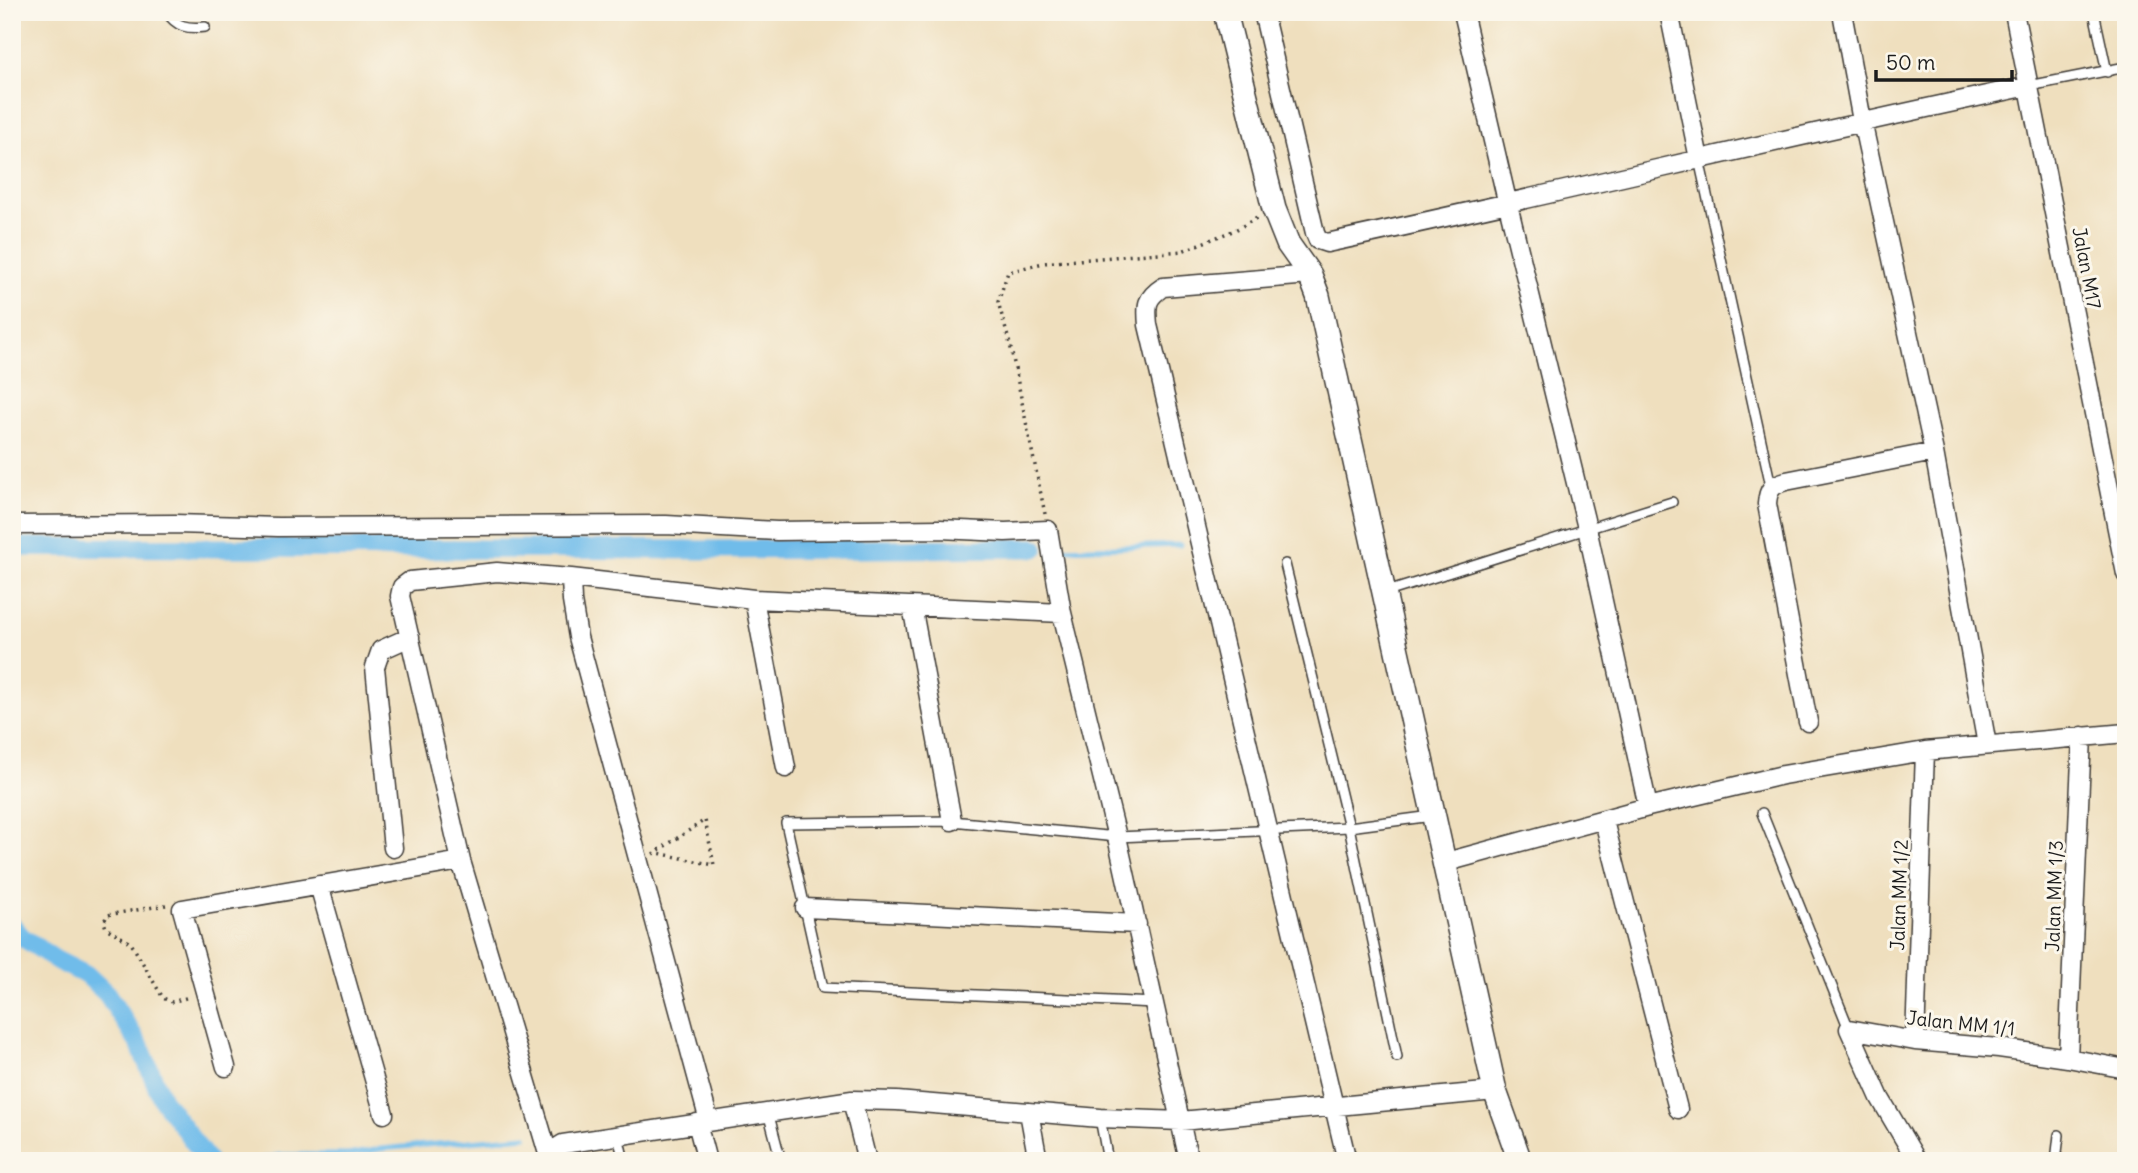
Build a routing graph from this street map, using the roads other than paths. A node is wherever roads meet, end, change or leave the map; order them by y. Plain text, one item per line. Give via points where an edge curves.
1 (167, 12) edge
2 (1225, 12) edge
3 (1263, 12) edge
4 (1463, 12) edge
5 (1669, 12) edge
6 (1842, 12) edge
7 (2014, 12) edge
8 (2094, 12) edge
9 (205, 27) dead end
10 (2126, 67) edge
11 (2107, 72) junction
12 (2029, 86) junction
13 (1862, 121) junction
14 (1699, 159) junction
15 (1508, 205) junction
16 (1310, 275) junction
17 (1934, 452) junction
18 (1772, 486) junction
19 (1672, 502) dead end
20 (12, 525) edge
21 (1587, 528) junction
22 (1285, 564) dead end
23 (2126, 573) edge
24 (572, 578) junction
25 (1382, 593) junction
26 (754, 598) junction
27 (912, 606) junction
28 (1062, 613) junction
29 (410, 637) junction
30 (1808, 722) dead end
31 (2126, 733) edge
32 (2082, 736) junction
33 (1987, 745) junction
34 (1925, 751) junction
35 (786, 768) dead end
36 (1648, 807) junction
37 (1762, 813) dead end
38 (1432, 816) junction
39 (953, 821) junction
40 (1604, 821) junction
41 (1349, 827) junction
42 (1267, 832) junction
43 (1117, 837) junction
44 (393, 848) dead end
45 (461, 861) junction
46 (1443, 863) junction
47 (319, 885) junction
48 (805, 908) junction
49 (1137, 924) junction
50 (1155, 1003) junction
51 (1849, 1029) junction
52 (1915, 1041) junction
53 (1397, 1056) dead end
54 (2068, 1058) junction
55 (226, 1067) dead end
56 (2126, 1069) edge
57 (1495, 1091) junction
58 (852, 1100) junction
59 (1334, 1107) junction
60 (1678, 1109) dead end
61 (768, 1112) junction
62 (1029, 1112) junction
63 (384, 1114) dead end
64 (1100, 1118) junction
65 (1181, 1121) junction
66 (703, 1122) junction
67 (2059, 1135) dead end
68 (618, 1136) junction
69 (548, 1159) edge
70 (624, 1161) edge
71 (707, 1161) edge
72 (781, 1161) edge
73 (867, 1161) edge
74 (1038, 1161) edge
75 (1108, 1161) edge
76 (1189, 1161) edge
77 (1346, 1161) edge
78 (1520, 1161) edge
79 (1917, 1161) edge
80 (2056, 1161) edge

1 - 9 lane via 182,26
2 - 16 street via 1274,209 1288,244
3 - 15 street via 1318,240 1327,243
4 - 15 street
5 - 14 street
6 - 13 street
7 - 12 street, Jalan M17
8 - 11 lane
10 - 11 lane
11 - 12 lane
12 - 13 street
12 - 23 street, Jalan M17
13 - 14 street
13 - 17 street
14 - 15 street
14 - 18 lane
15 - 21 street
16 - 25 street
16 - 42 street via 1163,287 1151,295 1146,309
17 - 18 street
17 - 33 street
18 - 30 street via 1767,504
19 - 21 lane
20 - 28 street via 1048,530
21 - 25 lane
21 - 36 street
22 - 41 lane
24 - 26 street
24 - 29 street via 497,572 410,581 400,596
24 - 66 street via 578,637
25 - 38 street
26 - 27 street
26 - 35 street
27 - 28 street
27 - 39 street
28 - 43 street
29 - 44 street via 381,650 375,667
29 - 45 street
31 - 32 street
32 - 33 street
32 - 54 street, Jalan MM 1/3
33 - 34 street
34 - 36 street via 1783,775
34 - 52 street, Jalan MM 1/2
36 - 40 street
37 - 51 lane
38 - 41 lane
38 - 46 street
39 - 43 lane
39 - 48 lane via 786,822
40 - 46 street
40 - 60 street
41 - 42 lane
41 - 53 lane
42 - 43 lane
42 - 59 street
43 - 49 street
45 - 47 street
45 - 69 street
46 - 57 street
47 - 55 street via 181,909
47 - 63 street
48 - 49 street
48 - 50 lane via 823,988
49 - 50 street
50 - 65 street
51 - 52 street, Jalan MM 1/1
51 - 79 street via 1880,1098
52 - 54 street, Jalan MM 1/1
54 - 56 street, Jalan MM 1/1
57 - 59 street
57 - 78 street
58 - 61 street
58 - 62 street
58 - 73 street
59 - 65 street
59 - 77 street
61 - 66 street
61 - 72 lane
62 - 64 street
62 - 74 street
64 - 65 street
64 - 75 lane
65 - 76 street
66 - 68 street
66 - 71 street
67 - 80 lane
68 - 69 street via 563,1144
68 - 70 lane

